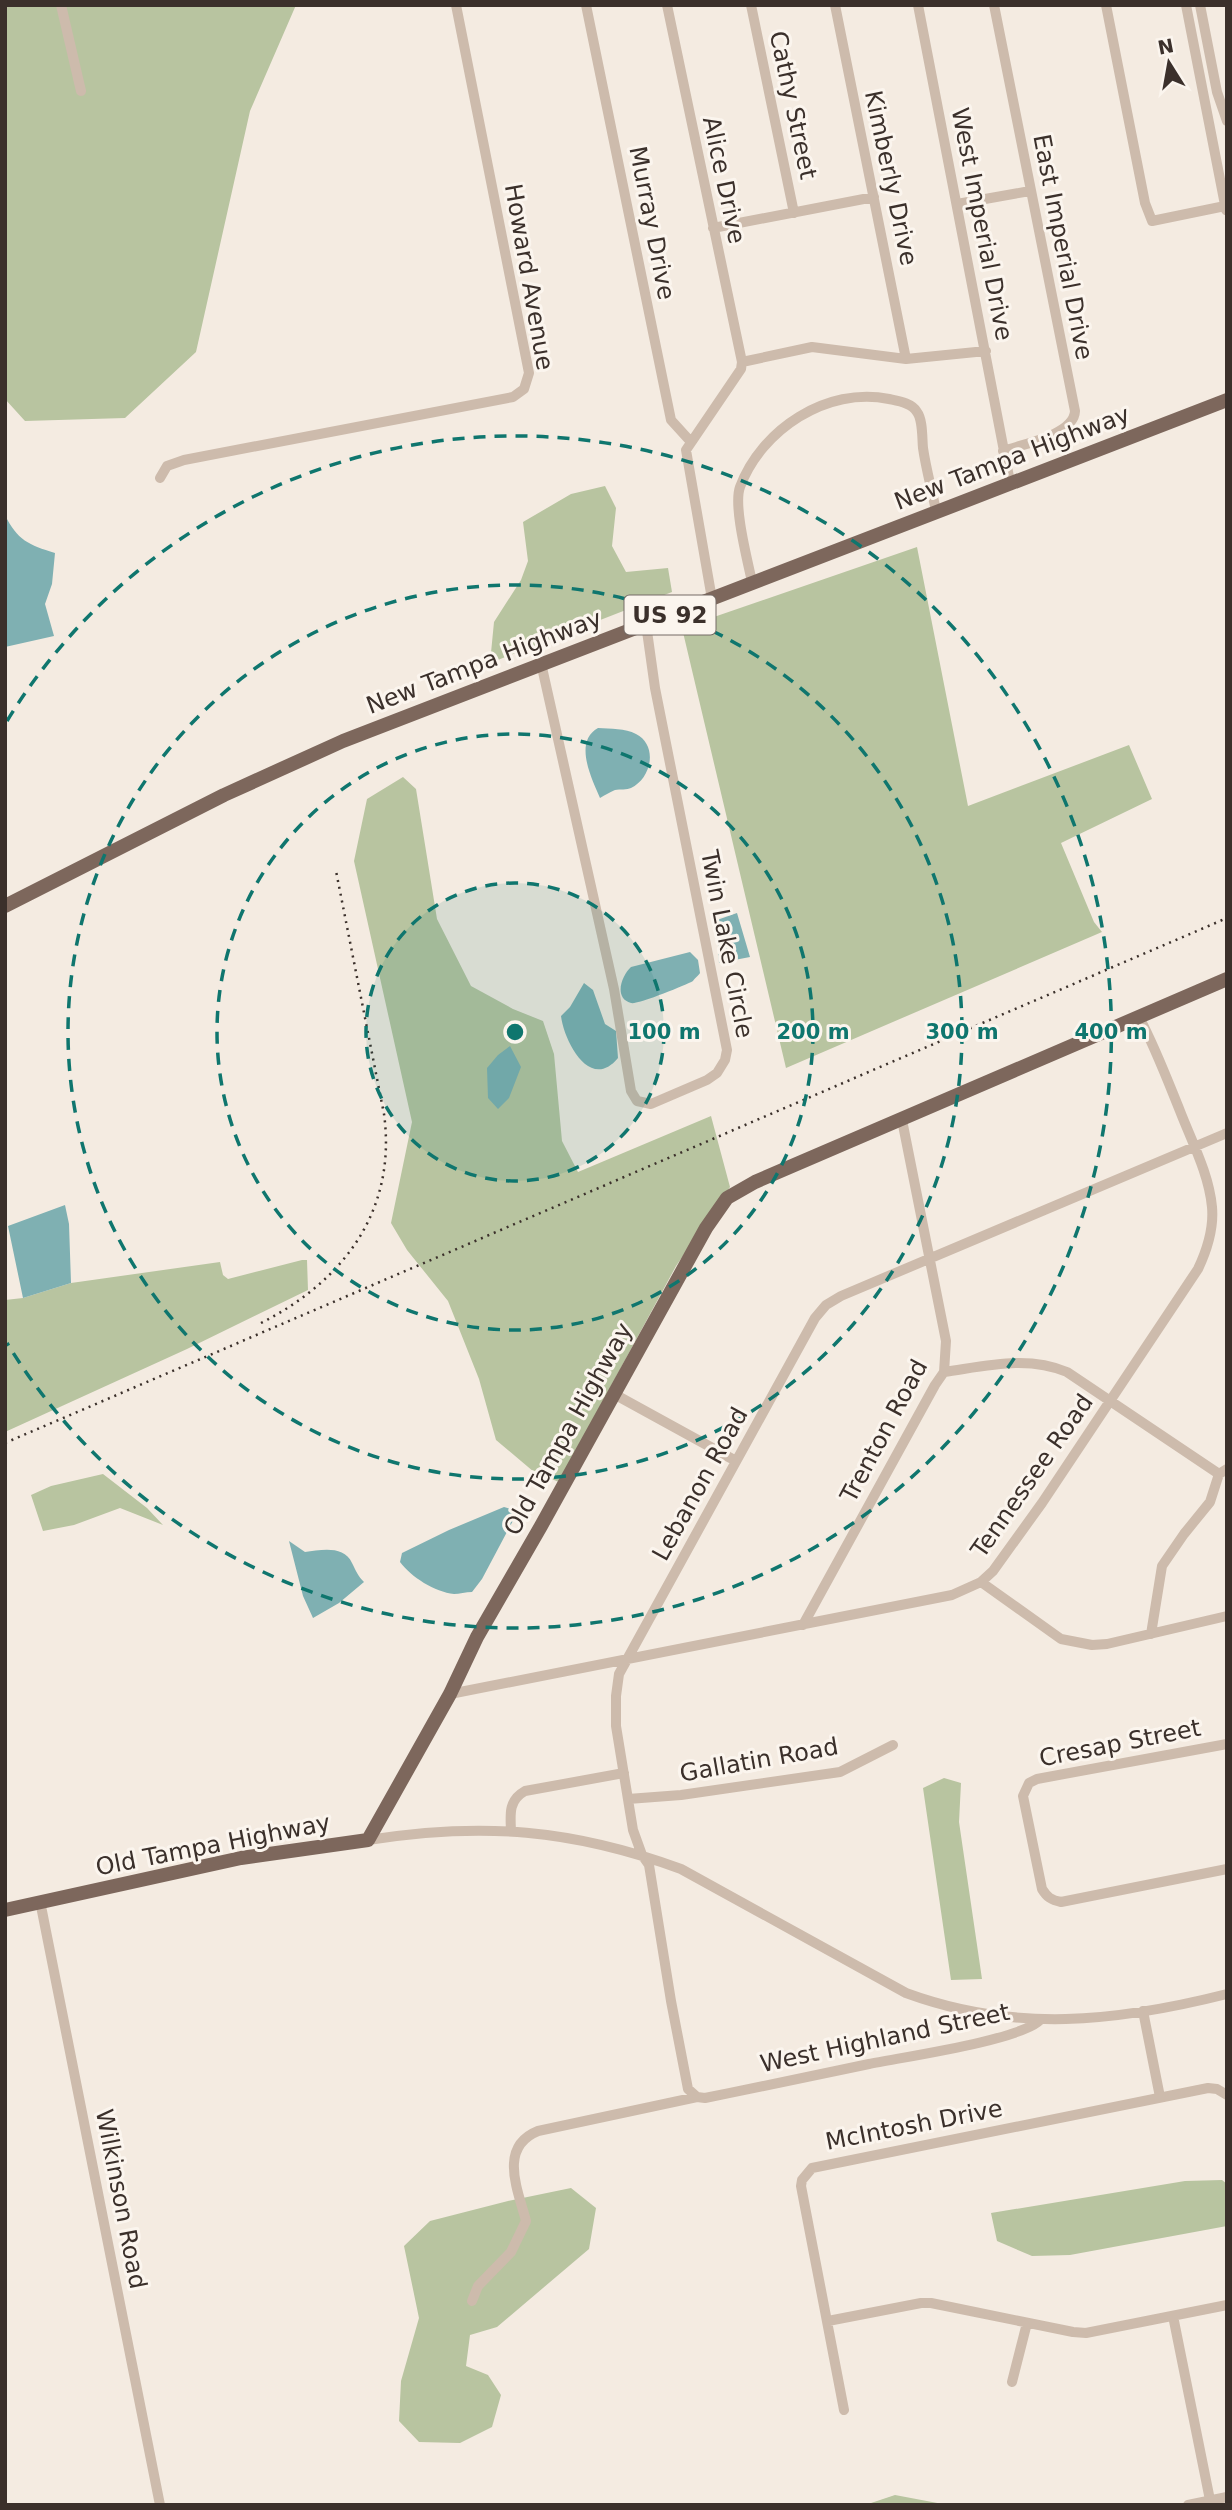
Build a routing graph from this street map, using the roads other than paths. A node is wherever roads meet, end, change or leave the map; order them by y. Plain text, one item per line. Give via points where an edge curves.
1 (61, 5) edge
2 (456, 5) edge
3 (586, 5) edge
4 (667, 5) edge
5 (751, 5) edge
6 (835, 5) edge
7 (918, 5) edge
8 (994, 5) edge
9 (1106, 5) edge
10 (1186, 5) edge
11 (1200, 5) edge
12 (81, 91) dead end
13 (1226, 118) edge
14 (1030, 191) junction
15 (874, 197) junction
16 (957, 204) junction
17 (1226, 210) edge
18 (793, 213) junction
19 (713, 228) junction
20 (986, 351) junction
21 (906, 359) junction
22 (742, 362) junction
23 (1227, 400) edge
24 (691, 442) junction
25 (1003, 451) junction
26 (160, 478) dead end
27 (1010, 482) junction
28 (936, 511) junction
29 (752, 583) junction
30 (712, 599) junction
31 (646, 624) junction
32 (541, 663) junction
33 (5, 906) edge
34 (1227, 979) edge
35 (1139, 1017) junction
36 (902, 1120) junction
37 (1227, 1133) edge
38 (1194, 1147) junction
39 (930, 1259) junction
40 (944, 1372) junction
41 (614, 1394) junction
42 (1110, 1401) junction
43 (736, 1461) junction
44 (1223, 1471) edge
45 (981, 1582) junction
46 (1227, 1616) edge
47 (803, 1625) junction
48 (1151, 1634) junction
49 (626, 1659) junction
50 (450, 1694) junction
51 (1227, 1744) edge
52 (893, 1745) dead end
53 (624, 1773) junction
54 (628, 1799) junction
55 (511, 1830) junction
56 (368, 1840) junction
57 (642, 1855) junction
58 (1227, 1869) edge
59 (40, 1901) junction
60 (5, 1910) edge
61 (1227, 1994) edge
62 (1143, 2011) junction
63 (1040, 2020) junction
64 (1227, 2095) edge
65 (697, 2097) junction
66 (1160, 2097) junction
67 (472, 2301) dead end
68 (1227, 2305) edge
69 (1173, 2316) junction
70 (828, 2321) junction
71 (1027, 2323) junction
72 (1012, 2382) dead end
73 (844, 2410) dead end
74 (1227, 2497) edge
75 (1210, 2500) junction
76 (160, 2505) edge
77 (1188, 2505) edge

1 - 12 street
2 - 26 street, Howard Avenue via 528,373 524,388 513,397 184,460 167,466
3 - 24 street, Murray Drive via 671,420
4 - 19 street, Alice Drive
5 - 18 street, Cathy Street
6 - 15 street, Kimberly Drive
7 - 16 street, West Imperial Drive
8 - 14 street, East Imperial Drive
9 - 17 street via 1152,221
10 - 17 street
11 - 13 street
14 - 16 street
14 - 25 street, East Imperial Drive via 1075,416 1061,431
15 - 18 street
15 - 21 street, Kimberly Drive
16 - 20 street, West Imperial Drive
18 - 19 street
19 - 22 street, Alice Drive
20 - 21 street
20 - 25 street, West Imperial Drive
21 - 22 street via 818,346
22 - 24 street
23 - 27 main road, New Tampa Highway / US 92
24 - 30 street via 686,450
25 - 27 street, West Imperial Drive
27 - 28 main road, New Tampa Highway / US 92
28 - 29 main road, New Tampa Highway / US 92
28 - 29 street via 919,414 913,407 867,397 819,408 771,437 740,486 741,523
29 - 30 main road, New Tampa Highway / US 92
30 - 31 main road, New Tampa Highway / US 92
31 - 32 main road, New Tampa Highway / US 92
31 - 32 street, Twin Lake Circle via 727,1050 717,1073 651,1104 637,1101 631,1091 614,989
32 - 33 main road, New Tampa Highway / US 92 via 288,764
34 - 35 main road, Old Tampa Highway
35 - 36 main road, Old Tampa Highway
35 - 38 street, Tennessee Road
36 - 39 street, Trenton Road
36 - 41 main road, Old Tampa Highway via 727,1198 705,1228
37 - 38 street, Lebanon Road
38 - 39 street, Lebanon Road
38 - 42 street, Tennessee Road via 1213,1209 1206,1252
39 - 40 street, Trenton Road via 946,1341
39 - 43 street, Lebanon Road via 827,1305 815,1318
40 - 42 street via 1038,1363 1067,1372
40 - 47 street, Trenton Road
41 - 43 street
41 - 50 main road, Old Tampa Highway via 476,1639
42 - 44 street
42 - 45 street, Tennessee Road via 1042,1503
43 - 49 street, Lebanon Road
44 - 48 street via 1210,1502 1162,1566
45 - 47 street, Tennessee Road via 952,1595
45 - 48 street via 1061,1639 1107,1644
46 - 48 street
47 - 49 street, Tennessee Road
49 - 50 street, Tennessee Road
49 - 53 street, Lebanon Road via 619,1674 615,1715
50 - 56 main road, Old Tampa Highway
51 - 58 street, Cresap Street via 1037,1779 1029,1783 1023,1796 1042,1889 1050,1899 1060,1902
52 - 54 street, Gallatin Road via 840,1772
53 - 54 street, Lebanon Road
53 - 55 street via 526,1791 510,1810
54 - 57 street, Lebanon Road
55 - 56 street via 453,1830
55 - 57 street
56 - 59 main road, Old Tampa Highway via 241,1858
57 - 63 street via 681,1869 906,1993 978,2014
57 - 65 street, Lebanon Road via 649,1865 688,2090
59 - 60 main road, Old Tampa Highway
59 - 76 street, Wilkinson Road
61 - 62 street, West Highland Street
62 - 63 street, West Highland Street via 1101,2019
62 - 66 street
63 - 65 street, West Highland Street via 1023,2031 947,2049
64 - 66 street, McIntosh Drive via 1208,2088
65 - 67 street, West Highland Street via 538,2131 522,2139 513,2171 526,2221 511,2252 478,2286
66 - 70 street, McIntosh Drive via 812,2168 801,2186
68 - 69 street
69 - 71 street via 1086,2333
69 - 75 street
70 - 71 street via 931,2303
70 - 73 street, McIntosh Drive
71 - 72 street
74 - 75 street
75 - 77 street

